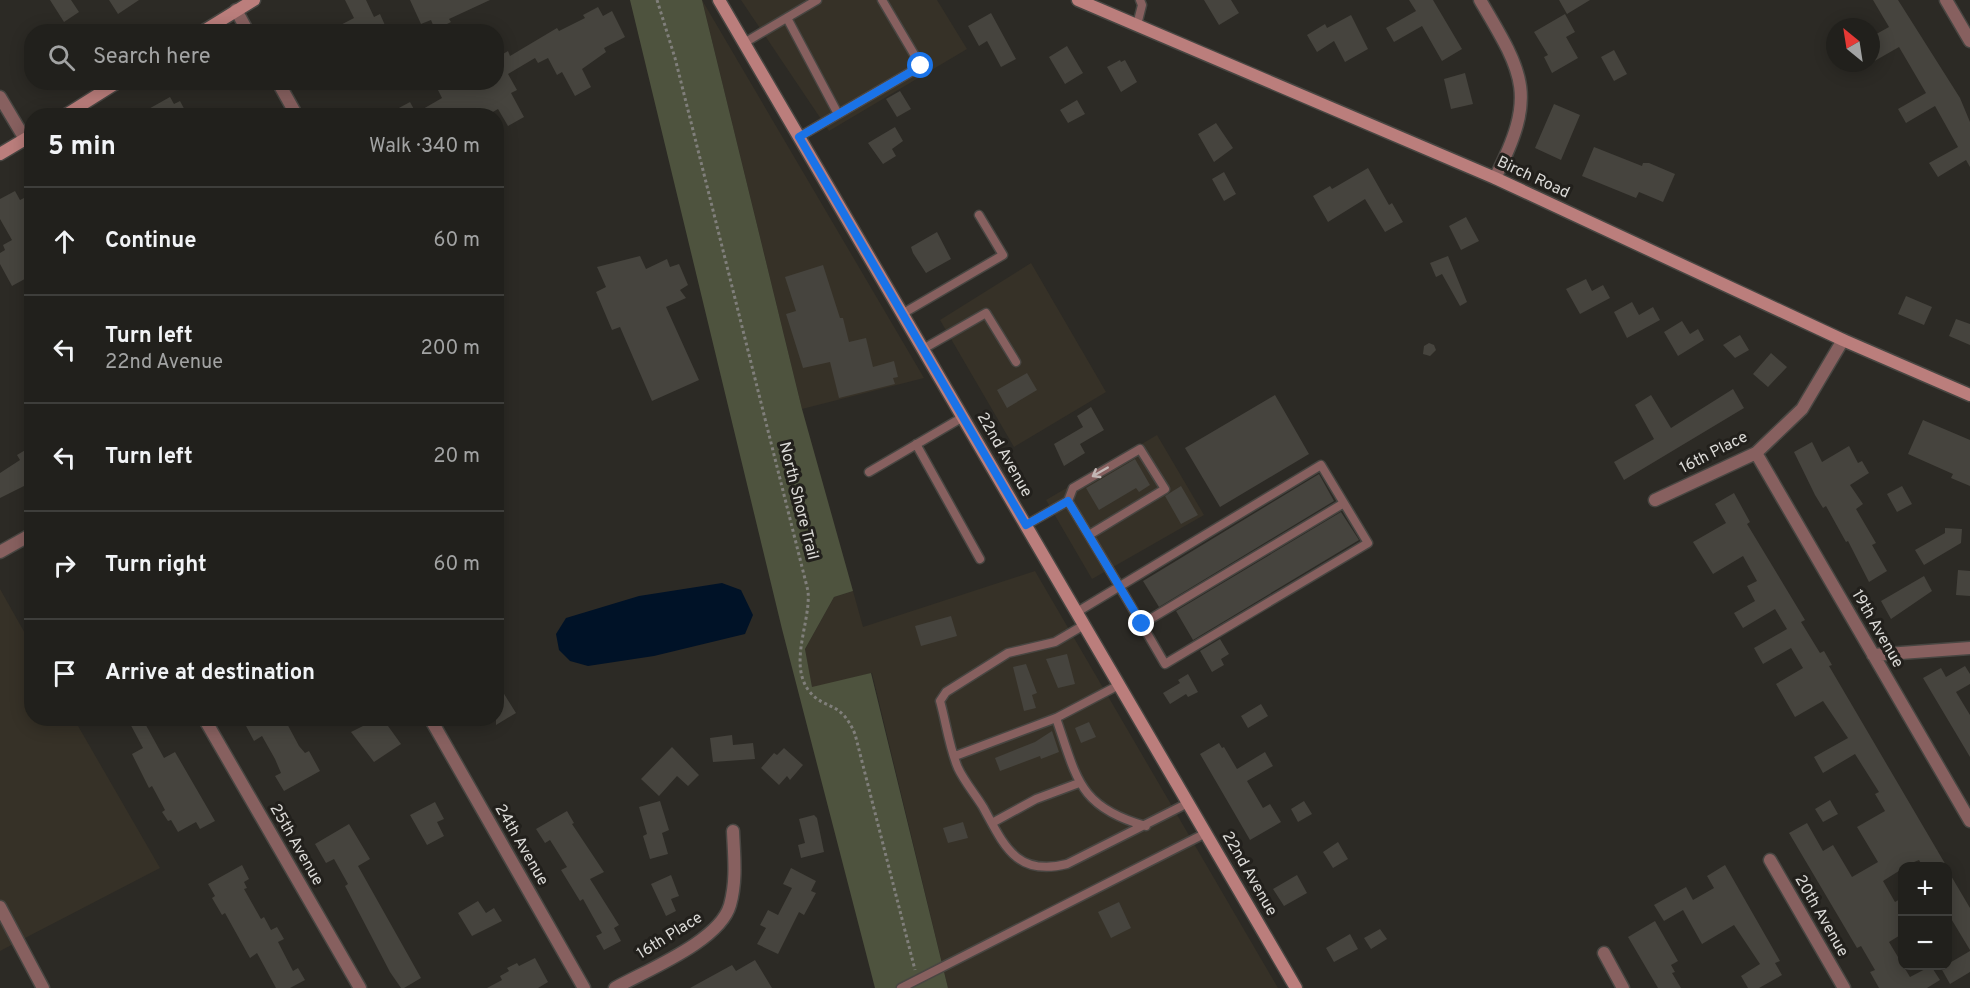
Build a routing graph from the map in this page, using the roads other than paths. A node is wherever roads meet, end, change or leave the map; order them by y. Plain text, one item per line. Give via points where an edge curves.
1 (254, 0) edge
2 (719, 0) edge
3 (817, 0) edge
4 (882, 0) edge
5 (1078, 0) edge
6 (1140, 0) edge
7 (1479, 0) edge
8 (1946, 0) edge
9 (236, 10) junction
10 (787, 18) junction
11 (214, 24) edge
12 (244, 24) edge
13 (1137, 25) junction
14 (1970, 41) edge
15 (744, 43) junction
16 (105, 90) edge
17 (282, 90) edge
18 (0, 96) edge
19 (77, 108) edge
20 (293, 108) edge
21 (838, 114) junction
22 (24, 131) edge
23 (799, 137) junction
24 (24, 139) edge
25 (0, 154) edge
26 (1495, 178) junction
27 (979, 215) dead end
28 (902, 314) junction
29 (1843, 340) junction
30 (923, 349) junction
31 (1016, 362) dead end
32 (1970, 395) edge
33 (963, 417) junction
34 (916, 444) junction
35 (1756, 453) junction
36 (869, 472) dead end
37 (1655, 500) dead end
38 (1068, 501) junction
39 (1344, 503) junction
40 (1026, 525) junction
41 (1089, 535) junction
42 (24, 538) edge
43 (0, 552) edge
44 (980, 559) dead end
45 (1120, 586) junction
46 (1077, 612) junction
47 (1142, 624) junction
48 (1084, 626) junction
49 (1970, 648) edge
50 (1873, 655) junction
51 (1119, 685) junction
52 (1056, 718) junction
53 (209, 726) edge
54 (435, 726) edge
55 (955, 756) junction
56 (1078, 783) junction
57 (1188, 803) junction
58 (1970, 821) edge
59 (992, 823) junction
60 (1146, 826) junction
61 (733, 831) dead end
62 (1206, 833) junction
63 (1770, 860) dead end
64 (0, 907) edge
65 (1604, 954) dead end
66 (43, 988) edge
67 (360, 988) edge
68 (584, 988) edge
69 (615, 988) edge
70 (901, 988) edge
71 (1296, 988) edge
72 (1623, 988) edge
73 (1844, 988) edge

1 - 9 street
2 - 15 street, 22nd Avenue
3 - 10 lane
4 - 21 lane via 921,66
5 - 13 street, Birch Road
6 - 13 lane
7 - 26 street via 1507,46 1518,72 1522,100 1517,130
8 - 14 street
9 - 11 street
9 - 12 street
10 - 15 lane
10 - 21 lane
13 - 26 street, Birch Road
15 - 23 street, 22nd Avenue
16 - 19 street
17 - 20 street
18 - 22 street
21 - 23 lane
23 - 28 street, 22nd Avenue
24 - 25 street
26 - 29 street, Birch Road
27 - 28 lane via 1003,255
28 - 30 street, 22nd Avenue
29 - 32 street, Birch Road
29 - 35 street, 16th Place via 1802,409
30 - 31 lane via 986,314
30 - 33 street, 22nd Avenue
33 - 34 lane
33 - 40 street, 22nd Avenue
34 - 36 lane
34 - 44 lane
35 - 37 street, 16th Place
35 - 50 street, 19th Avenue
38 - 40 lane
38 - 41 lane
41 -> 38 lane via 1165,489 1140,449 1073,488
39 - 45 lane via 1321,465
39 - 47 lane
39 - 47 lane via 1368,543 1165,664
40 - 46 street, 22nd Avenue
41 - 45 lane
42 - 43 street
45 - 46 lane
45 - 47 lane
46 - 48 street, 22nd Avenue
48 - 51 street, 22nd Avenue
48 - 55 lane via 1055,642 1008,653 946,692 940,701
49 - 50 street
50 - 58 street, 19th Avenue
51 - 52 lane
51 - 57 street, 22nd Avenue
52 - 55 lane
52 - 56 lane
53 - 67 street, 25th Avenue
54 - 68 street, 24th Avenue
55 - 59 lane via 958,768
56 - 59 lane via 1036,799
56 - 60 lane via 1094,802 1118,818
57 - 60 lane
57 - 62 street, 22nd Avenue
59 - 60 lane via 1006,848 1019,860 1051,868
61 - 69 street, 16th Place via 735,876 729,908 713,932
62 - 70 lane
62 - 71 street, 22nd Avenue
63 - 73 street, 20th Avenue
64 - 66 street
65 - 72 street

